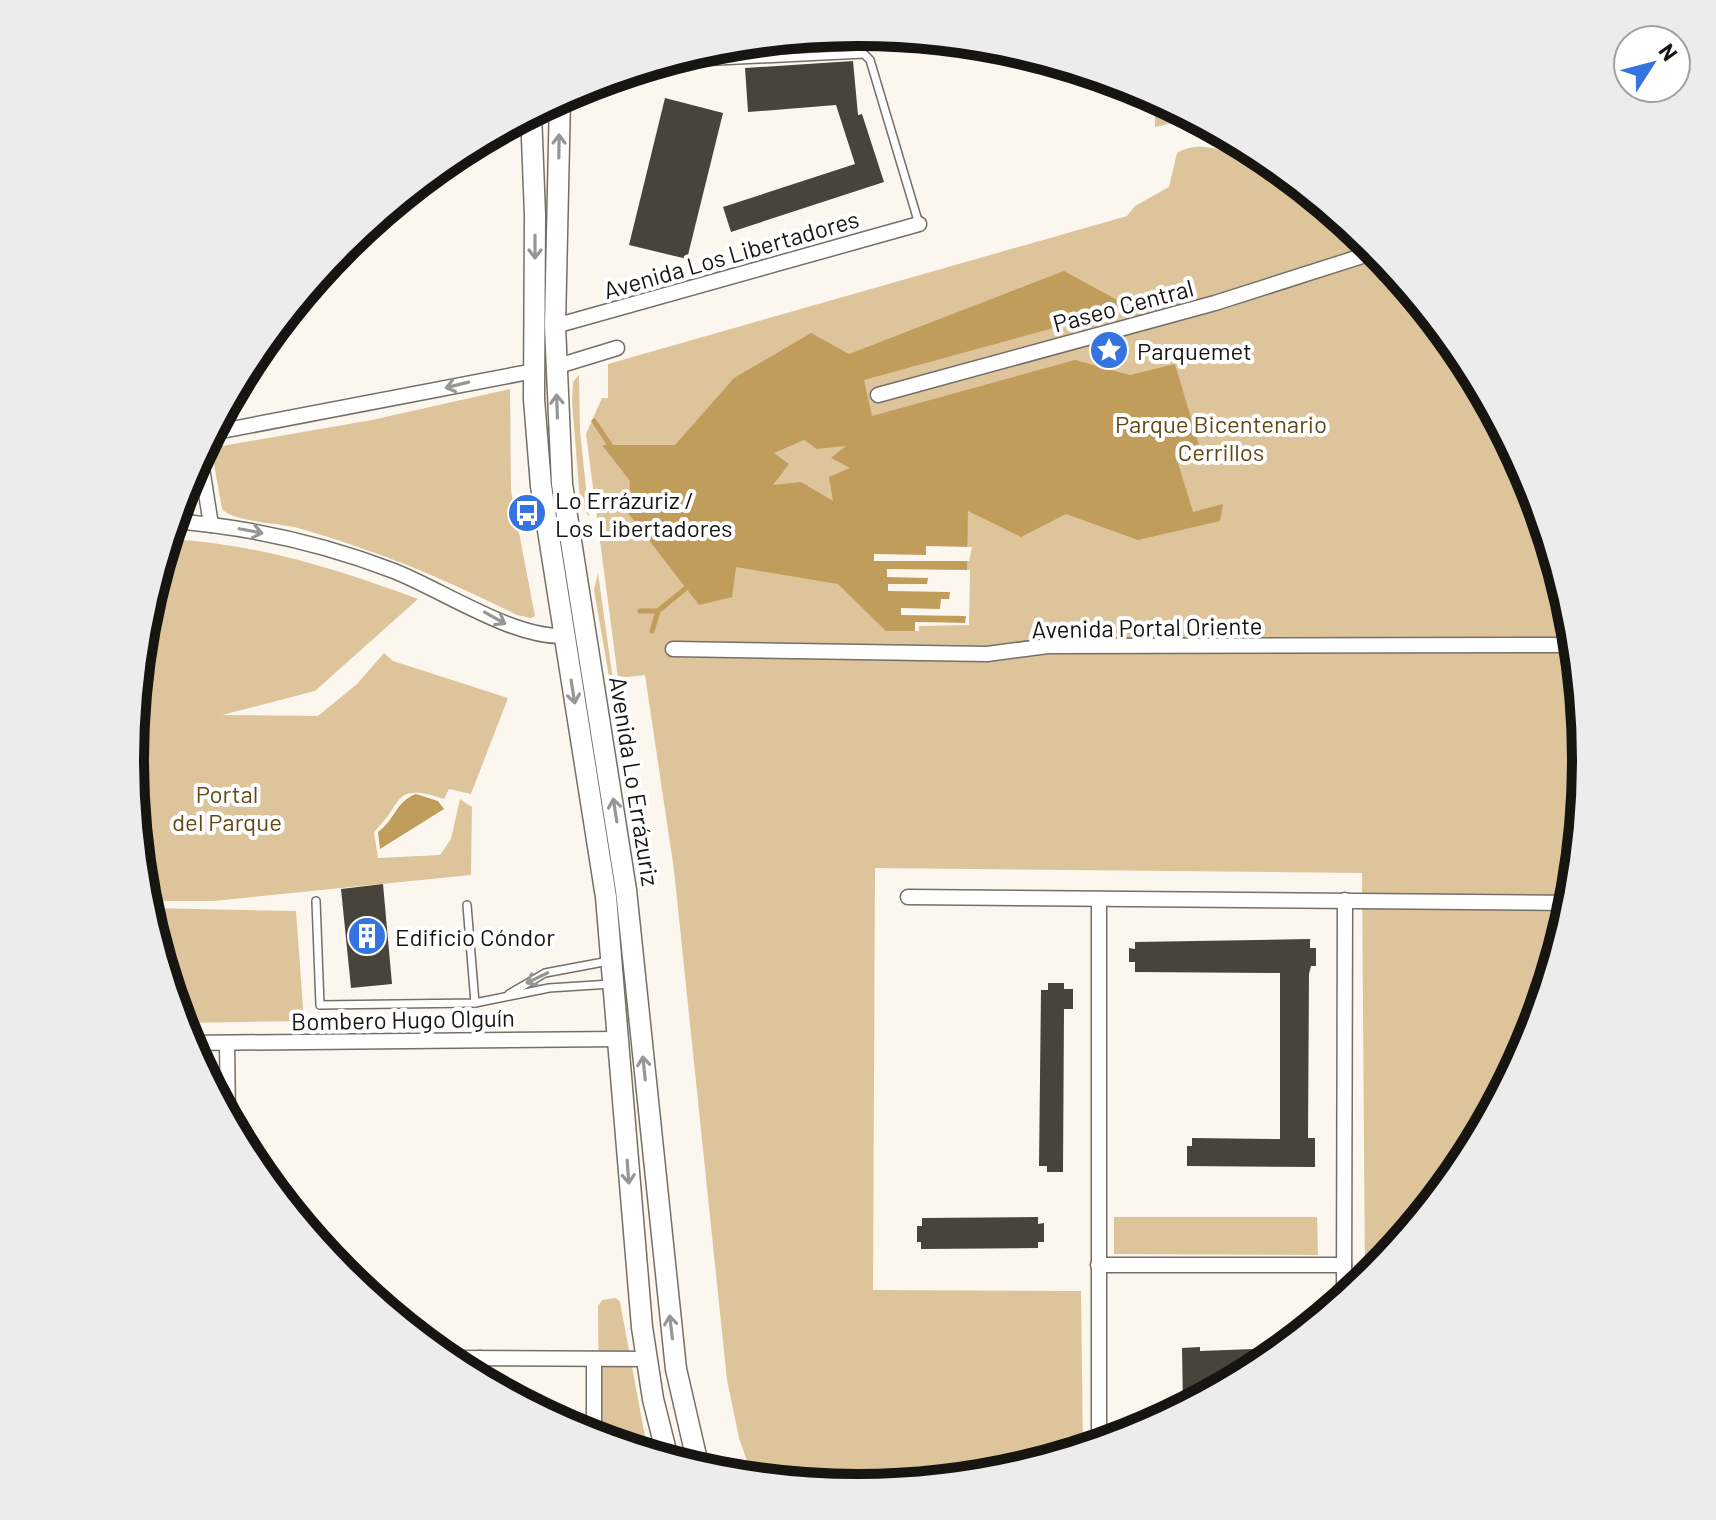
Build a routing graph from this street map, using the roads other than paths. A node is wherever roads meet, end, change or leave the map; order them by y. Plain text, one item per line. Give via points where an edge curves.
1 (713, 61) edge
2 (560, 112) edge
3 (531, 126) edge
4 (919, 224) joint
5 (1364, 256) edge
6 (555, 326) junction
7 (617, 348) dead end
8 (555, 367) junction
9 (534, 371) junction
10 (878, 395) dead end
11 (225, 430) edge
12 (203, 476) edge
13 (185, 522) edge
14 (211, 525) junction
15 (564, 636) junction
16 (1562, 645) edge
17 (673, 649) dead end
18 (908, 897) dead end
19 (1099, 899) junction
20 (1345, 900) junction
21 (316, 901) dead end
22 (1557, 903) edge
23 (467, 905) dead end
24 (612, 960) junction
25 (614, 984) junction
26 (503, 998) junction
27 (475, 1003) junction
28 (619, 1039) junction
29 (203, 1043) edge
30 (227, 1043) junction
31 (228, 1094) edge
32 (1098, 1265) junction
33 (1344, 1265) junction
34 (1344, 1283) edge
35 (468, 1358) edge
36 (480, 1358) junction
37 (594, 1359) junction
38 (646, 1359) junction
39 (480, 1365) edge
40 (594, 1423) edge
41 (1099, 1432) edge
42 (666, 1448) edge
43 (696, 1455) edge

1 - 4 lane via 864,54
6 -> 2 main road, Avenida Lo Errázuriz
3 -> 9 main road, Avenida Lo Errázuriz
4 - 6 street, Avenida Los Libertadores
5 - 10 street, Paseo Central via 1215,303
6 - 8 main road, Avenida Lo Errázuriz
7 - 8 street
43 -> 8 main road, Avenida Lo Errázuriz via 676,1369 628,904 567,520
9 -> 11 street
9 - 15 main road, Avenida Lo Errázuriz via 544,515
12 - 14 street
13 - 14 street
14 -> 15 street via 354,557 524,632
15 -> 24 main road, Avenida Lo Errázuriz
16 - 17 street, Avenida Portal Oriente via 1048,646 987,654
18 - 19 street
19 - 20 street
19 - 32 street
20 - 22 street
20 - 33 street
21 - 27 lane via 320,1005
23 - 27 lane
24 - 25 main road, Avenida Lo Errázuriz
24 -> 26 lane via 545,973
25 - 26 lane via 549,988
25 - 28 main road, Avenida Lo Errázuriz
26 - 27 lane
28 - 30 street, Bombero Hugo Olguín
28 -> 38 main road, Avenida Lo Errázuriz
29 - 30 street, Bombero Hugo Olguín
30 - 31 street
32 - 33 street
32 - 41 street
33 - 34 street
35 - 36 street
36 - 37 street
36 - 39 street
37 - 38 street
37 - 40 street
38 - 42 main road, Avenida Lo Errázuriz

